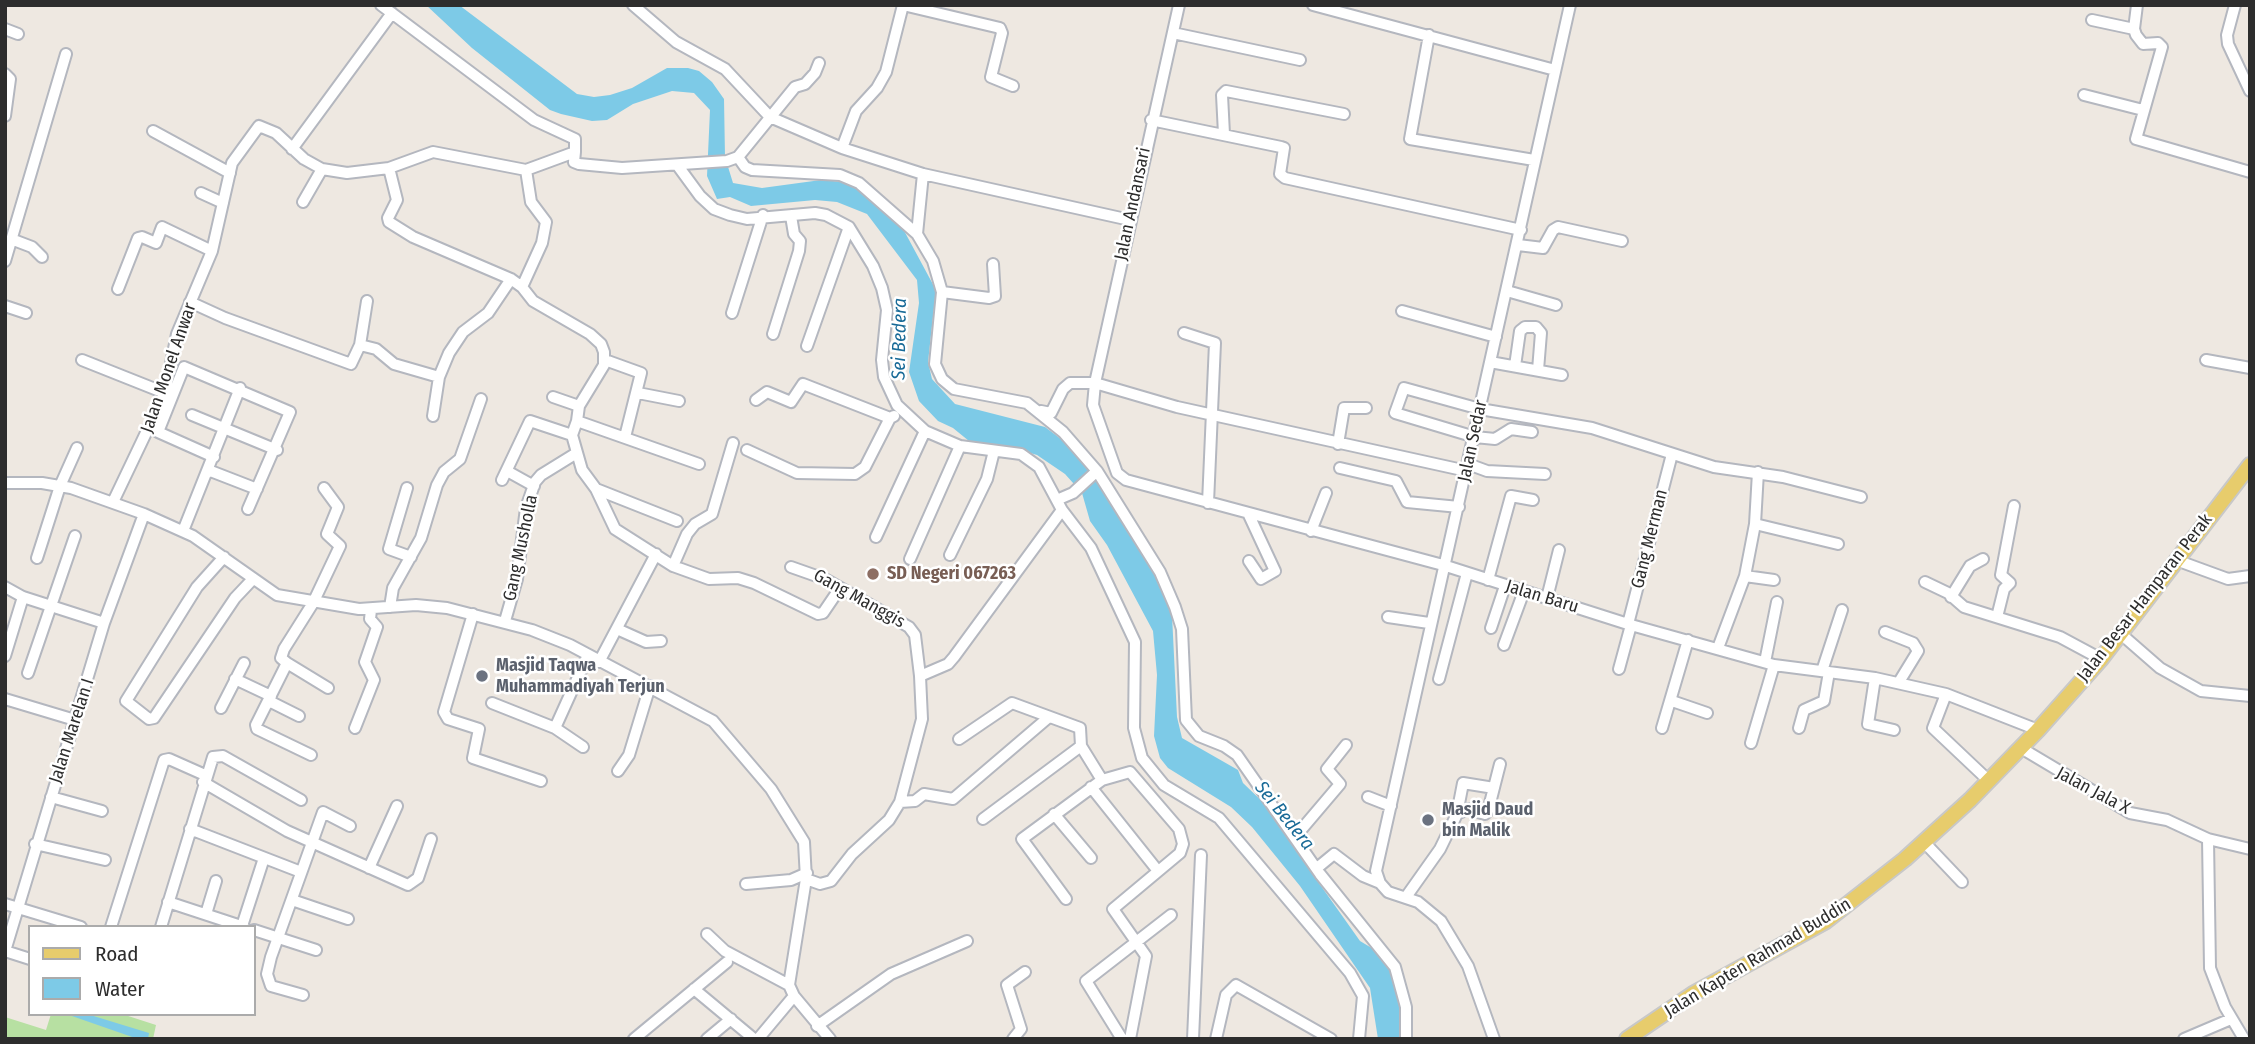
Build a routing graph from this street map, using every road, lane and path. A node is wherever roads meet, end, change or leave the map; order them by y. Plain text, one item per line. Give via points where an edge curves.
1 (382, 5) edge
2 (633, 5) edge
3 (1179, 5) edge
4 (1313, 5) edge
5 (1570, 5) edge
6 (2137, 5) edge
7 (2235, 5) edge
8 (392, 13) junction
9 (2092, 20) dead end
10 (5, 29) edge
11 (2134, 29) junction
12 (1173, 33) junction
13 (18, 34) dead end
14 (1429, 35) junction
15 (66, 54) dead end
16 (1300, 60) dead end
17 (819, 63) dead end
18 (1555, 69) junction
19 (5, 74) edge
20 (1013, 86) dead end
21 (2250, 91) edge
22 (2084, 95) dead end
23 (2143, 110) junction
24 (1345, 114) dead end
25 (5, 116) edge
26 (770, 117) junction
27 (1151, 120) junction
28 (153, 131) dead end
29 (1224, 134) junction
30 (842, 148) junction
31 (292, 149) junction
32 (575, 152) junction
33 (738, 156) junction
34 (1534, 160) junction
35 (678, 166) junction
36 (322, 169) junction
37 (389, 169) junction
38 (526, 170) junction
39 (2250, 172) edge
40 (230, 173) junction
41 (923, 174) junction
42 (201, 193) dead end
43 (303, 202) dead end
44 (223, 203) junction
45 (5, 209) edge
46 (17, 213) junction
47 (763, 215) junction
48 (791, 216) junction
49 (1130, 220) junction
50 (849, 227) junction
51 (1521, 230) junction
52 (917, 234) junction
53 (11, 239) junction
54 (1622, 241) dead end
55 (1518, 245) junction
56 (212, 251) junction
57 (42, 257) dead end
58 (5, 261) edge
59 (993, 264) dead end
60 (511, 279) junction
61 (522, 286) junction
62 (118, 289) dead end
63 (1507, 291) junction
64 (942, 292) junction
65 (368, 301) dead end
66 (190, 302) junction
67 (1556, 305) dead end
68 (5, 306) edge
69 (1402, 311) dead end
70 (26, 313) dead end
71 (732, 313) dead end
72 (1184, 333) dead end
73 (773, 334) dead end
74 (1496, 337) junction
75 (360, 345) junction
76 (807, 345) dead end
77 (82, 360) dead end
78 (605, 360) junction
79 (2206, 360) dead end
80 (1490, 362) junction
81 (1514, 366) junction
82 (2250, 368) edge
83 (1538, 370) junction
84 (1562, 375) dead end
85 (439, 377) junction
86 (1095, 383) junction
87 (240, 388) junction
88 (165, 393) junction
89 (638, 393) junction
90 (553, 397) dead end
91 (481, 399) dead end
92 (756, 400) dead end
93 (679, 401) dead end
94 (1093, 405) joint
95 (579, 406) junction
96 (1032, 407) junction
97 (1366, 408) dead end
98 (1480, 409) junction
99 (904, 413) junction
100 (192, 415) dead end
101 (1214, 415) junction
102 (433, 416) dead end
103 (890, 418) junction
104 (577, 421) junction
105 (224, 426) junction
106 (925, 431) junction
107 (1532, 432) dead end
108 (572, 435) junction
109 (1475, 436) junction
110 (625, 437) junction
111 (733, 443) dead end
112 (1338, 444) junction
113 (960, 446) junction
114 (77, 448) dead end
115 (276, 450) junction
116 (747, 450) dead end
117 (994, 451) junction
118 (575, 454) junction
119 (1672, 454) junction
120 (214, 457) junction
121 (699, 464) dead end
122 (2250, 465) edge
123 (1340, 468) dead end
124 (1467, 468) junction
125 (208, 470) junction
126 (1758, 472) junction
127 (1095, 474) junction
128 (1545, 474) dead end
129 (5, 483) edge
130 (534, 485) junction
131 (60, 486) junction
132 (324, 488) dead end
133 (407, 488) dead end
134 (257, 489) junction
135 (596, 489) junction
136 (1326, 493) dead end
137 (1861, 497) dead end
138 (1533, 500) dead end
139 (113, 502) junction
140 (1208, 503) junction
141 (1060, 504) junction
142 (2014, 506) dead end
143 (1459, 507) junction
144 (248, 509) dead end
145 (1248, 513) junction
146 (144, 514) junction
147 (677, 521) dead end
148 (1755, 524) junction
149 (183, 531) junction
150 (1311, 531) junction
151 (75, 536) dead end
152 (876, 537) dead end
153 (1838, 544) dead end
154 (1559, 550) dead end
155 (656, 554) junction
156 (950, 555) dead end
157 (224, 557) junction
158 (411, 557) junction
159 (37, 558) dead end
160 (910, 559) dead end
161 (1983, 559) dead end
162 (2176, 560) junction
163 (1249, 561) dead end
164 (1443, 565) junction
165 (673, 566) junction
166 (791, 566) dead end
167 (1467, 573) junction
168 (1745, 576) junction
169 (2250, 576) edge
170 (252, 580) junction
171 (1489, 580) junction
172 (1774, 580) dead end
173 (1925, 583) dead end
174 (1505, 586) junction
175 (5, 587) edge
176 (840, 588) junction
177 (1524, 591) junction
178 (23, 597) junction
179 (1951, 597) junction
180 (1547, 598) junction
181 (1777, 602) dead end
182 (313, 603) junction
183 (50, 606) junction
184 (390, 607) junction
185 (370, 610) junction
186 (1842, 610) dead end
187 (473, 614) junction
188 (1388, 617) dead end
189 (1997, 617) junction
190 (505, 621) junction
191 (104, 623) junction
192 (1429, 623) junction
193 (1630, 624) junction
194 (1491, 628) dead end
195 (617, 629) junction
196 (1885, 632) dead end
197 (2121, 634) junction
198 (1688, 640) junction
199 (662, 641) dead end
200 (1504, 645) dead end
201 (1718, 649) junction
202 (588, 655) junction
203 (5, 656) edge
204 (2101, 659) junction
205 (599, 662) junction
206 (244, 663) dead end
207 (287, 663) junction
208 (1769, 664) junction
209 (1619, 669) dead end
210 (1825, 672) junction
211 (28, 673) dead end
212 (920, 676) junction
213 (1439, 678) dead end
214 (1874, 678) junction
215 (235, 679) junction
216 (1899, 682) junction
217 (650, 685) junction
218 (328, 688) dead end
219 (1946, 694) junction
220 (2250, 696) edge
221 (270, 698) junction
222 (5, 699) edge
223 (1672, 701) junction
224 (492, 703) dead end
225 (221, 708) dead end
226 (1707, 713) dead end
227 (299, 716) dead end
228 (1049, 716) junction
229 (75, 720) junction
230 (355, 728) dead end
231 (555, 728) junction
232 (1662, 728) dead end
233 (1799, 728) dead end
234 (1894, 730) dead end
235 (2038, 730) junction
236 (959, 739) dead end
237 (1751, 743) dead end
238 (1346, 745) dead end
239 (1081, 746) junction
240 (583, 747) dead end
241 (2021, 748) junction
242 (311, 755) dead end
243 (1500, 764) dead end
244 (618, 771) dead end
245 (204, 779) junction
246 (1102, 780) junction
247 (1988, 780) junction
248 (541, 781) dead end
249 (1091, 787) junction
250 (1494, 788) junction
251 (51, 797) junction
252 (1368, 797) dead end
253 (301, 800) dead end
254 (900, 802) junction
255 (397, 806) dead end
256 (1391, 806) junction
257 (102, 811) dead end
258 (1054, 814) junction
259 (1457, 814) junction
260 (983, 819) dead end
261 (351, 826) dead end
262 (190, 829) junction
263 (1295, 837) junction
264 (431, 839) dead end
265 (2208, 839) junction
266 (311, 841) junction
267 (1924, 842) junction
268 (36, 844) junction
269 (2250, 849) edge
270 (1201, 855) dead end
271 (264, 858) junction
272 (1091, 858) dead end
273 (105, 860) dead end
274 (369, 868) junction
275 (1317, 868) junction
276 (1158, 871) junction
277 (301, 872) junction
278 (807, 876) junction
279 (1378, 879) junction
280 (216, 881) dead end
281 (1962, 882) dead end
282 (746, 884) dead end
283 (1406, 897) junction
284 (1066, 899) dead end
285 (292, 901) junction
286 (168, 902) junction
287 (5, 904) edge
288 (19, 908) junction
289 (206, 914) junction
290 (1171, 915) dead end
291 (348, 919) dead end
292 (74, 925) edge
293 (112, 925) edge
294 (162, 925) edge
295 (240, 925) edge
296 (243, 925) edge
297 (256, 931) edge
298 (707, 934) dead end
299 (278, 938) junction
300 (967, 941) dead end
301 (1136, 942) junction
302 (316, 950) dead end
303 (5, 951) edge
304 (28, 958) edge
305 (727, 962) dead end
306 (1025, 972) dead end
307 (789, 985) junction
308 (694, 989) junction
309 (303, 995) dead end
310 (794, 996) junction
311 (731, 1020) junction
312 (2232, 1020) junction
313 (817, 1026) junction
314 (2244, 1035) edge
315 (634, 1039) edge
316 (707, 1039) edge
317 (756, 1039) edge
318 (830, 1039) edge
319 (1013, 1039) edge
320 (1122, 1039) edge
321 (1130, 1039) edge
322 (1193, 1039) edge
323 (1216, 1039) edge
324 (1331, 1039) edge
325 (1359, 1039) edge
326 (1406, 1039) edge
327 (1494, 1039) edge
328 (1627, 1039) edge
329 (2184, 1039) edge

1 - 8 street
2 - 26 street via 676,42 724,69
3 - 12 street, Jalan Andansari
4 - 14 street
5 - 18 street, Jalan Sedar
6 - 11 street
7 - 21 street via 2228,44
8 - 31 street
8 - 32 street via 534,120 575,139
9 - 11 street
10 - 13 street
11 - 23 street via 2143,44 2162,47
12 - 16 street
12 - 27 street, Jalan Andansari
14 - 18 street
14 - 34 street via 1410,139
15 - 46 street
17 - 26 street via 815,73 795,87
18 - 34 street, Jalan Sedar
19 - 25 street via 10,79
20 - 30 street via 991,77 1000,28 903,5 886,72 856,111
22 - 23 street
23 - 39 street via 2138,142
24 - 29 street via 1226,91 1222,95
26 - 30 street
26 - 33 street
27 - 29 street
27 - 49 street, Jalan Andansari
28 - 40 street
29 - 51 street via 1284,148 1281,176
30 - 41 street
31 - 36 street, Jalan Monel Anwar
31 - 40 street, Jalan Monel Anwar via 275,133 258,126
32 - 35 street via 574,162 583,165
32 - 38 street
33 - 35 street
33 - 52 street via 752,170 851,177
34 - 51 street, Jalan Sedar
35 - 47 street via 714,209 747,219
36 - 37 street, Jalan Monel Anwar via 347,173
36 - 43 street
37 - 38 street, Jalan Monel Anwar via 445,152
37 - 60 street via 397,200 389,222
38 - 61 street via 532,205 546,222 542,243
40 - 44 street, Jalan Monel Anwar
41 - 49 street
41 - 52 street
42 - 44 street
44 - 56 street, Jalan Monel Anwar
45 - 46 street
46 - 53 street
47 - 48 street
47 - 71 street
48 - 50 street via 826,215
48 - 73 street via 799,251
49 - 86 street, Jalan Andansari
50 - 76 street
50 - 99 street via 882,288 887,310 884,377
51 - 55 street, Jalan Sedar
52 - 64 street via 933,261
53 - 57 street via 32,247
53 - 58 street
54 - 55 street via 1558,227 1542,248
55 - 63 street, Jalan Sedar
56 - 62 street via 162,227 156,243 138,238
56 - 66 street, Jalan Monel Anwar
59 - 64 street via 995,296
60 - 61 street
60 - 85 street via 488,313 463,332
61 - 78 street via 533,301 597,339
63 - 67 street
63 - 74 street, Jalan Sedar
64 - 96 street via 935,364 942,379 954,389
65 - 75 street
66 - 75 street via 351,364
66 - 88 street, Jalan Monel Anwar via 177,334
68 - 70 street
69 - 74 street
72 - 101 street via 1215,342
74 - 80 street, Jalan Sedar
75 - 85 street via 376,349 394,364
77 - 88 street
78 - 89 street via 641,373
78 - 95 street
79 - 82 street
80 - 81 street
80 - 98 street, Jalan Sedar
81 - 83 street
81 - 83 street via 1520,331 1536,327 1541,333
83 - 84 street
85 - 102 street
86 - 94 street, Jalan Andansari
86 - 96 street via 1066,385 1048,415
86 - 101 street
87 - 105 street
87 - 115 street via 290,412
87 - 120 street via 187,366 167,405 158,432
88 - 139 street, Jalan Monel Anwar
89 - 93 street
89 - 110 street
90 - 95 street
91 - 158 street via 460,459 437,485
92 - 103 street via 767,392 791,402 803,384
94 - 140 street, Jalan Baru via 1117,473 1126,480
95 - 104 street
96 - 127 street via 1063,432
97 - 112 street via 1345,408
98 - 109 street, Jalan Sedar
98 - 109 street via 1404,388 1395,414
98 - 119 street via 1592,428
99 - 103 street
99 - 106 street
100 - 105 street
101 - 112 street
101 - 140 street
103 - 116 street via 865,467 855,474 797,472
104 - 108 street
104 - 110 street
105 - 115 street
105 - 120 street
106 - 113 street
106 - 152 street
107 - 109 street via 1511,429 1495,439
108 - 118 street
108 - 130 street via 530,421 504,475
109 - 124 street, Jalan Sedar
110 - 121 street
111 - 165 street via 712,514 687,534
112 - 124 street
113 - 117 street
113 - 160 street
114 - 131 street
115 - 134 street
117 - 141 street via 1030,458
117 - 156 street via 987,479
118 - 130 street, Gang Musholla via 541,475
118 - 135 street
119 - 126 street via 1714,467
119 - 193 street, Gang Merman
120 - 125 street
122 - 162 main road, Jalan Besar Hamparan Perak
123 - 143 street via 1396,481 1407,502
124 - 128 street
124 - 143 street, Jalan Sedar
125 - 134 street
125 - 149 street
126 - 137 street
126 - 148 street
127 - 141 street
127 - 263 street via 1160,572 1175,607 1182,629 1186,720 1199,736 1237,755
129 - 131 street
130 - 190 street, Gang Musholla
131 - 139 street
131 - 159 street
132 - 182 street via 338,507 327,534 340,546
133 - 158 street via 389,549
134 - 144 street
135 - 147 street
135 - 155 street via 619,533
136 - 150 street
138 - 171 street via 1511,496
139 - 146 street
140 - 145 street, Jalan Baru
141 - 212 street via 954,657
141 - 325 street via 1091,548 1135,642 1133,729 1142,758 1164,785 1219,818 1350,973 1363,996
142 - 189 street via 2001,575 2010,583
143 - 164 street, Jalan Sedar
145 - 150 street, Jalan Baru
145 - 163 street via 1275,571 1261,579
146 - 149 street
146 - 191 street, Jalan Marelan I
148 - 153 street
148 - 168 street
149 - 157 street
150 - 164 street, Jalan Baru
151 - 183 street
154 - 180 street
155 - 165 street
155 - 195 street
157 - 170 street
157 - 170 street via 197,586 126,701 153,718
158 - 184 street via 393,588
161 - 179 street via 1970,566
162 - 169 street via 2228,579
162 - 197 main road, Jalan Besar Hamparan Perak
164 - 167 street, Jalan Baru
164 - 192 street, Jalan Sedar
165 - 176 street via 709,579 738,578 754,583 818,614
166 - 176 street, Gang Manggis
167 - 171 street, Jalan Baru
167 - 213 street
168 - 172 street
168 - 201 street
170 - 182 street via 277,595
171 - 174 street, Jalan Baru
173 - 179 street
174 - 177 street, Jalan Baru
174 - 194 street
175 - 178 street
176 - 212 street, Gang Manggis via 912,630
177 - 180 street, Jalan Baru
177 - 200 street
178 - 183 street
178 - 203 street
179 - 189 street via 1964,607
180 - 193 street, Jalan Baru
181 - 208 street
182 - 185 street
182 - 207 street via 284,649 281,658
183 - 191 street
183 - 211 street
184 - 185 street
184 - 187 street via 416,605
185 - 230 street via 370,619 377,626 365,662 374,680
186 - 210 street
187 - 190 street
187 - 248 street via 443,712 449,719 479,729 474,759
188 - 192 street
189 - 204 street via 2060,637
190 - 202 street
191 - 229 street, Jalan Marelan I
192 - 256 street, Jalan Sedar
193 - 198 street, Jalan Baru
193 - 209 street, Gang Merman
195 - 199 street via 646,642
195 - 205 street
196 - 216 street via 1913,643 1917,651
197 - 204 main road, Jalan Besar Hamparan Perak
197 - 220 street via 2160,667 2202,691
198 - 201 street, Jalan Baru
198 - 223 street
201 - 208 street, Jalan Baru
202 - 205 street
202 - 231 street
204 - 235 main road, Jalan Besar Hamparan Perak
205 - 217 street
206 - 215 street
207 - 218 street
207 - 221 street
208 - 210 street, Jalan Baru
208 - 237 street
210 - 214 street, Jalan Baru
210 - 233 street via 1824,701 1804,710
212 - 254 street, Gang Manggis via 920,727
214 - 216 street, Jalan Baru
214 - 234 street via 1868,724
215 - 221 street
215 - 225 street
216 - 219 street, Jalan Baru
217 - 244 street via 629,755
217 - 278 street via 713,721 735,743 804,842
219 - 235 street, Jalan Baru
219 - 247 street via 1933,728
221 - 227 street
221 - 242 street via 257,729
222 - 229 street
223 - 226 street
223 - 232 street
224 - 231 street
228 - 236 street via 1009,703
228 - 239 street via 1080,728
228 - 254 street via 953,799 924,794 915,801
229 - 251 street, Jalan Marelan I
231 - 240 street
235 - 241 main road, Jalan Kapten Rahmad Buddin
238 - 263 street via 1327,769 1340,784
239 - 246 street
239 - 260 street
241 - 247 main road, Jalan Kapten Rahmad Buddin
241 - 265 street, Jalan Jala X via 2130,813 2167,820
243 - 250 street
245 - 253 street via 213,757 223,756
245 - 262 street
245 - 266 street
245 - 293 street via 164,760
246 - 249 street
246 - 276 street via 1130,772 1179,829 1180,853
247 - 267 main road, Jalan Kapten Rahmad Buddin
249 - 258 street
249 - 276 street
250 - 259 street via 1486,813 1468,809
250 - 259 street via 1463,783
251 - 257 street
251 - 268 street, Jalan Marelan I
252 - 256 street
254 - 278 street, Gang Manggis via 831,881 820,884
255 - 274 street
256 - 279 street, Jalan Sedar
258 - 272 street
258 - 284 street via 1024,836 1022,843
259 - 283 street via 1440,849
261 - 266 street via 323,812
262 - 271 street
262 - 286 street
263 - 275 street
264 - 274 street via 413,883 408,885
265 - 269 street, Jalan Jala X
265 - 312 street via 2210,968
266 - 274 street
266 - 277 street
267 - 281 street
267 - 328 main road, Jalan Kapten Rahmad Buddin via 1861,896 1800,937 1709,986
268 - 273 street
268 - 288 street, Jalan Marelan I
270 - 322 street
271 - 277 street
271 - 296 street
275 - 279 street via 1334,854 1363,876
275 - 326 street via 1395,967 1406,1007
276 - 301 street via 1113,909
277 - 285 street
278 - 282 street
278 - 307 street
279 - 283 street via 1388,892
280 - 289 street
283 - 327 street via 1427,908 1458,946
285 - 291 street
285 - 299 street
286 - 289 street
286 - 294 street
287 - 288 street
288 - 292 street
288 - 303 street, Jalan Marelan I
289 - 295 street
290 - 301 street
297 - 299 street
298 - 307 street via 725,951
299 - 302 street
299 - 309 street via 267,974 270,985
300 - 313 street via 891,974
301 - 320 street via 1086,981
301 - 321 street via 1146,957
303 - 304 street
305 - 308 street
306 - 319 street via 1007,985 1021,1029
307 - 310 street
308 - 311 street
308 - 315 street
310 - 313 street
310 - 317 street
311 - 316 street
311 - 317 street
312 - 314 street
312 - 329 street
313 - 318 street
323 - 324 street via 1226,995 1236,985

